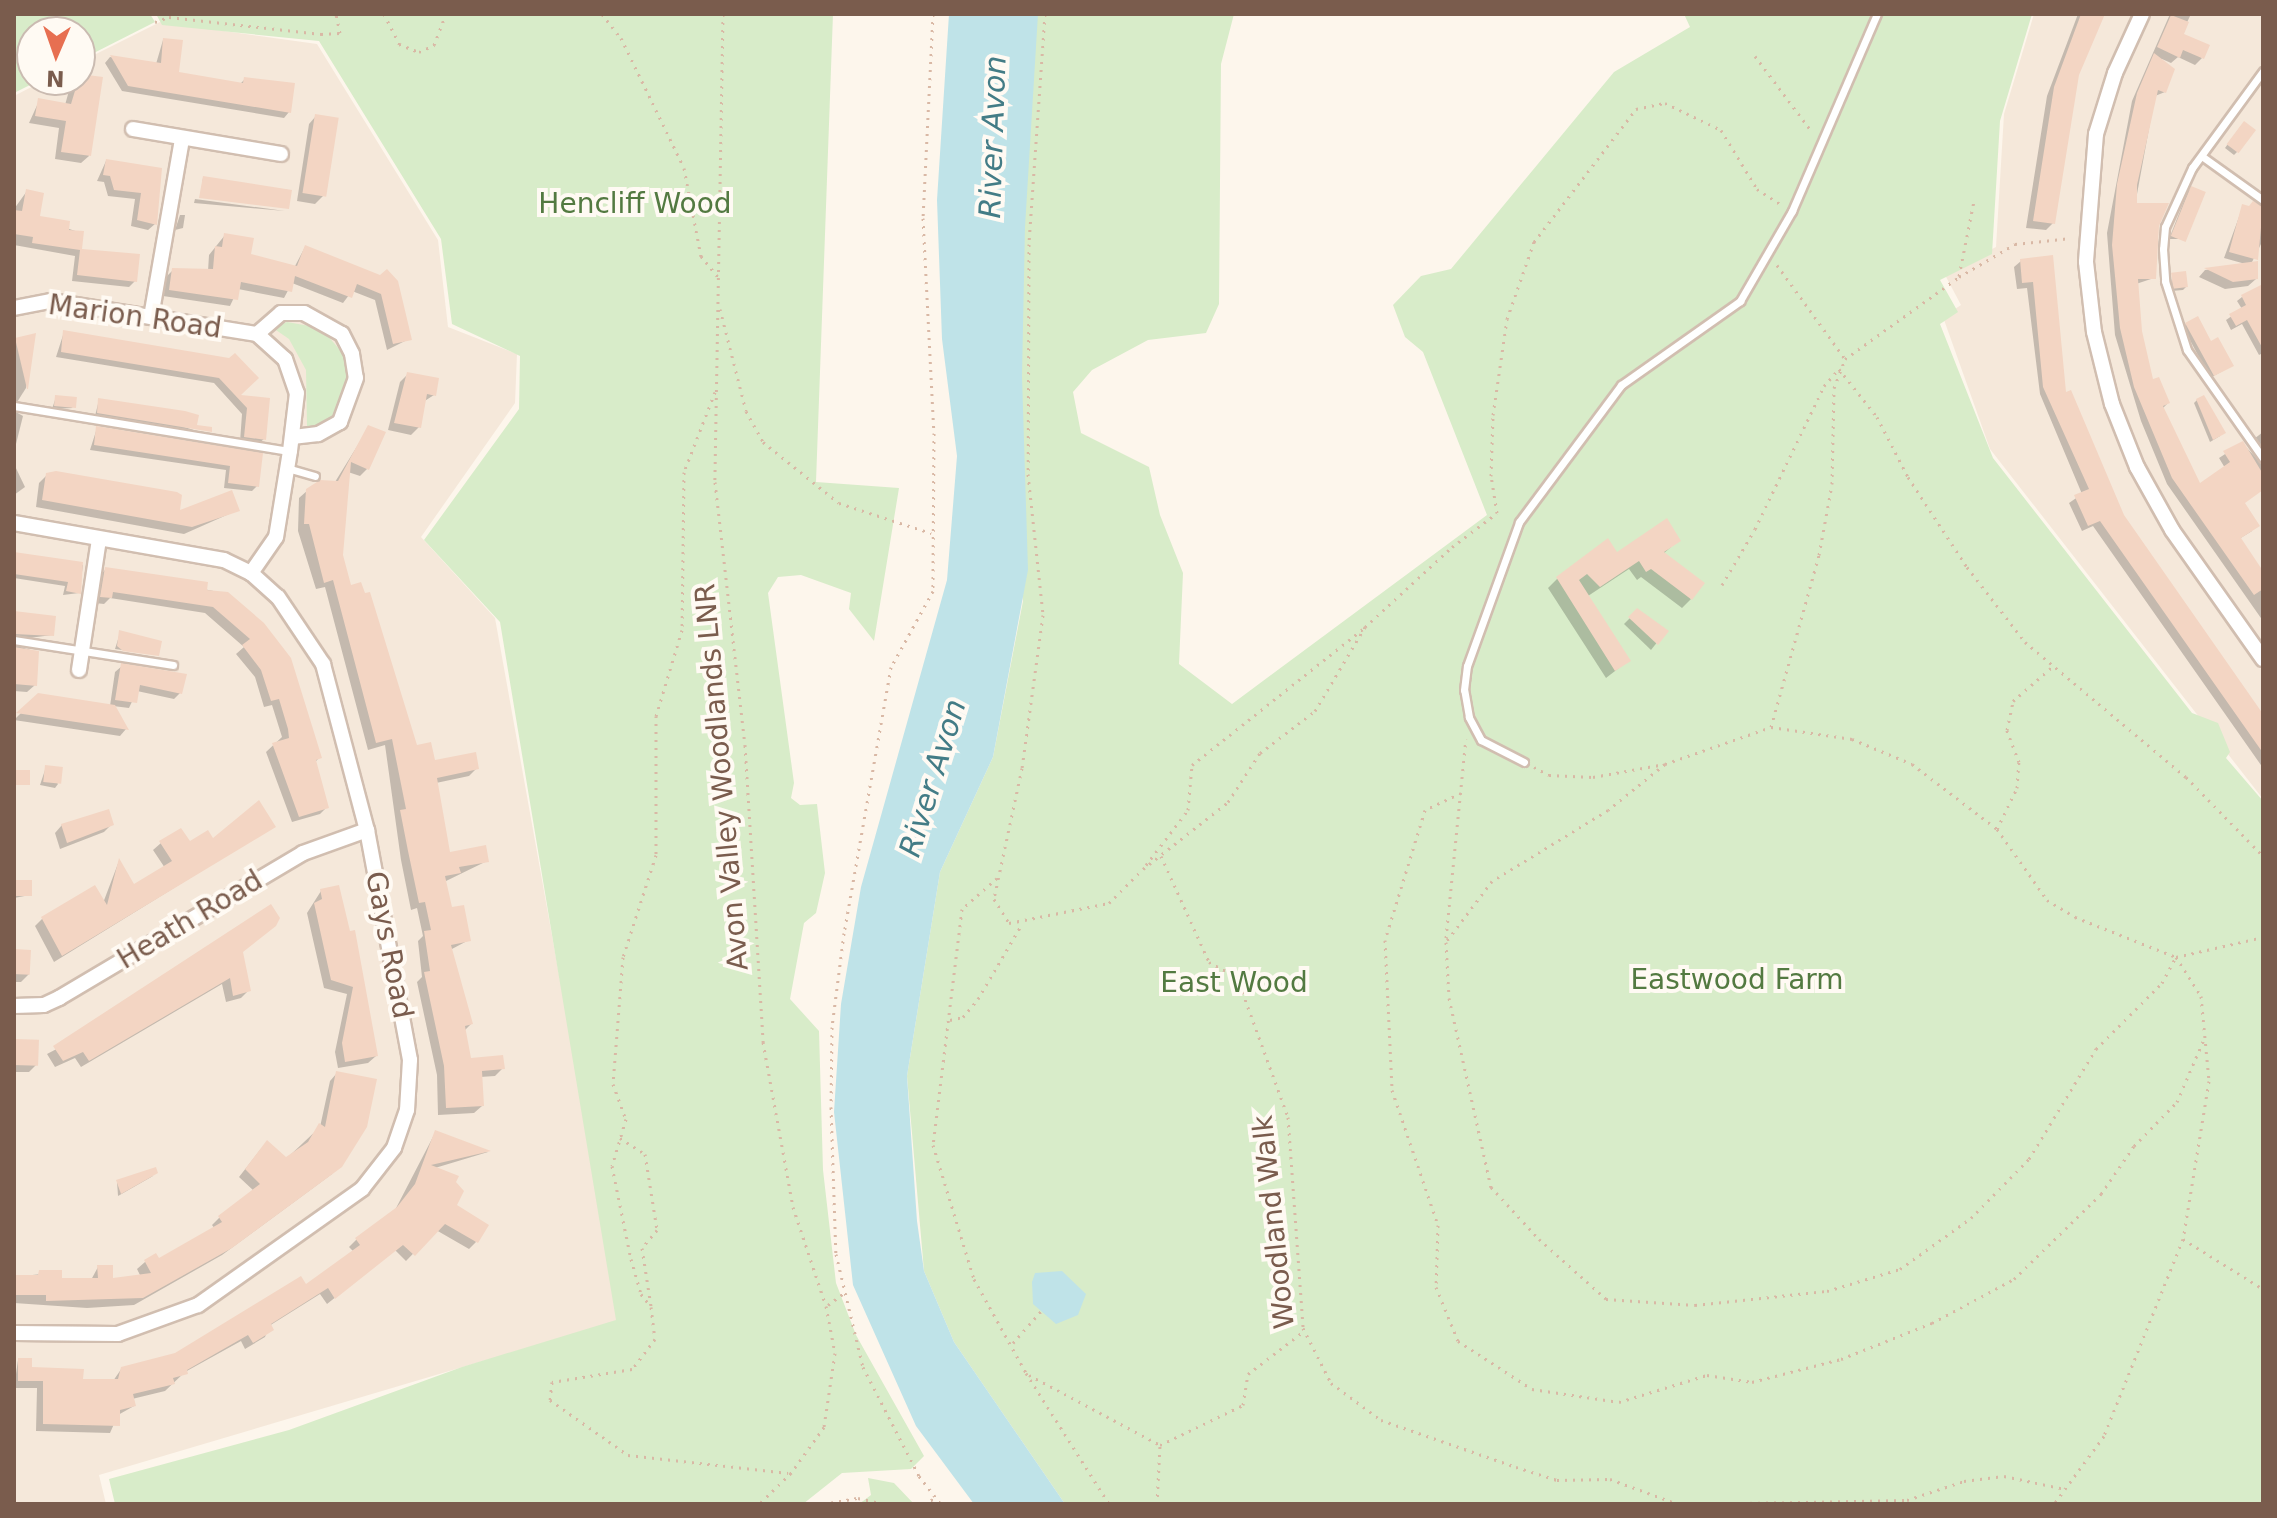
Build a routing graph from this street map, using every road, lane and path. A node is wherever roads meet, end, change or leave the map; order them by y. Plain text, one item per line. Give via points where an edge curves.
1 (336, 14) edge
2 (384, 14) edge
3 (446, 14) edge
4 (602, 14) edge
5 (723, 14) edge
6 (933, 14) edge
7 (1045, 14) edge
8 (1877, 14) edge
9 (2142, 14) edge
10 (155, 22) dead end
11 (1755, 56) dead end
12 (2263, 71) edge
13 (133, 129) dead end
14 (182, 140) junction
15 (1823, 143) junction
16 (281, 154) dead end
17 (2203, 157) junction
18 (2263, 200) edge
19 (1974, 201) dead end
20 (1792, 211) junction
21 (2087, 238) junction
22 (1770, 255) junction
23 (1959, 277) junction
24 (719, 278) junction
25 (719, 306) junction
26 (14, 308) edge
27 (151, 317) junction
28 (257, 334) junction
29 (1845, 359) junction
30 (1839, 369) junction
31 (717, 389) junction
32 (14, 406) edge
33 (291, 444) junction
34 (2263, 458) edge
35 (287, 468) junction
36 (315, 476) dead end
37 (14, 523) edge
38 (931, 533) junction
39 (99, 540) junction
40 (251, 573) junction
41 (1722, 585) dead end
42 (1365, 627) junction
43 (14, 640) edge
44 (82, 650) junction
45 (2263, 659) edge
46 (173, 665) dead end
47 (2052, 667) junction
48 (79, 670) dead end
49 (1469, 717) junction
50 (1771, 727) junction
51 (1524, 762) joint
52 (1665, 764) junction
53 (1461, 793) junction
54 (1997, 829) junction
55 (367, 830) junction
56 (1161, 856) junction
57 (2263, 856) edge
58 (1143, 869) junction
59 (997, 878) junction
60 (1022, 924) junction
61 (2263, 937) edge
62 (1446, 942) junction
63 (2176, 957) junction
64 (14, 1006) edge
65 (950, 1020) junction
66 (2205, 1036) junction
67 (620, 1138) junction
68 (2183, 1239) junction
69 (2263, 1289) edge
70 (844, 1293) junction
71 (826, 1306) junction
72 (651, 1307) junction
73 (1043, 1309) dead end
74 (1304, 1331) junction
75 (14, 1333) edge
76 (1013, 1343) junction
77 (1026, 1373) junction
78 (1160, 1445) junction
79 (791, 1473) junction
80 (2065, 1489) junction
81 (858, 1498) junction
82 (936, 1498) junction
83 (759, 1504) edge
84 (823, 1504) edge
85 (850, 1504) edge
86 (885, 1504) edge
87 (924, 1504) edge
88 (941, 1504) edge
89 (1109, 1504) edge
90 (1157, 1504) edge
91 (1678, 1504) edge
92 (1694, 1504) edge
93 (2054, 1504) edge

1 - 10 path via 340,33 169,17
2 - 3 path via 399,44 419,52 434,45
4 - 24 path via 621,38 684,168 701,256
5 - 24 path, Avon Valley Woodlands LNR
6 - 38 path via 923,218 934,433
7 - 59 path via 1029,244 1028,443 1043,615 1022,768
8 - 15 lane
9 - 21 street via 2115,73 2096,134
11 - 15 path
12 - 17 lane
13 - 14 street
14 - 16 street
14 - 27 street
15 - 20 lane
17 - 18 lane
17 - 34 lane via 2192,168 2165,227 2165,281 2187,350
19 - 23 path
20 - 22 lane
20 - 42 path via 1757,189 1713,124 1665,103 1636,109 1534,242 1507,319 1493,415 1491,476 1497,513
21 - 23 path via 2015,244
21 - 45 street via 2094,332 2112,404 2137,467 2172,530
22 - 29 path
22 - 49 lane via 1740,301 1621,385 1519,522 1467,666
23 - 29 path
24 - 25 path, Avon Valley Woodlands LNR
25 - 31 path, Avon Valley Woodlands LNR
25 - 38 path via 746,411 763,442 839,503
26 - 27 street, Marion Road via 51,301
27 - 28 street, Marion Road
28 - 33 street, Marion Road via 285,359 293,381
28 - 33 street, Marion Road via 281,313 304,313 342,334 352,354 356,378 340,422
29 - 30 path
30 - 41 path via 1824,386
30 - 47 path via 1877,417 1908,477 1967,567 2025,642
30 - 50 path via 1832,484 1819,555
31 - 67 path via 684,472 682,630 656,716 656,855 623,957 613,1084 626,1119
31 - 71 path, Avon Valley Woodlands LNR via 715,482 745,745 763,1042 793,1207
32 - 33 lane
33 - 35 street, Marion Road
35 - 36 lane
35 - 40 street, Marion Road via 276,537
37 - 39 street, Gays Road
38 - 70 path via 933,591 891,667 832,1027 836,1254
39 - 40 street, Gays Road via 224,560
39 - 44 street
40 - 55 street, Gays Road via 278,597 323,664
42 - 56 path via 1315,711 1260,753 1228,802
42 - 58 path via 1192,765 1188,810
43 - 44 lane
44 - 46 lane
44 - 48 street
47 - 54 path via 2013,701 2007,730 2019,762 2017,788
47 - 57 path via 2186,777
49 - 51 lane via 1481,740
49 - 53 path
50 - 52 path
50 - 54 path via 1852,739 1912,764
51 - 52 path via 1549,775 1593,777
52 - 62 path via 1608,810 1492,881
53 - 62 path
53 - 66 path via 1425,810 1385,940 1392,1090 1438,1225 1436,1287 1458,1341 1532,1389 1619,1402 1707,1375 1752,1382 1841,1359 1932,1323 2014,1279 2101,1194 2134,1146 2177,1102
54 - 63 path via 2047,900 2075,917
55 - 64 street, Heath Road via 303,853 59,998 44,1005
55 - 75 street, Gays Road via 410,1060 407,1110 394,1148 362,1189 172,1318 118,1334
56 - 58 path
56 - 74 path, Woodland Walk via 1209,962 1237,977 1288,1117
58 - 60 path via 1109,903 1046,913
59 - 60 path via 998,913 1009,923
59 - 65 path via 962,909 948,989
60 - 65 path via 978,999 963,1017
61 - 63 path
62 - 63 path via 1449,998 1491,1187 1606,1299 1695,1305 1827,1291 1900,1269 1971,1218 2029,1159 2096,1049 2162,983
63 - 66 path via 2201,996
65 - 76 path via 933,1145 974,1279
66 - 68 path via 2209,1081
67 - 72 path via 612,1166 641,1294
67 - 72 path via 645,1154 657,1230 642,1248
68 - 69 path
68 - 80 path via 2104,1436
70 - 71 path
70 - 82 path via 863,1367 919,1476
71 - 79 path, Avon Valley Woodlands LNR via 835,1353 824,1427
72 - 79 path via 655,1339 632,1369 552,1382 550,1400 628,1455
73 - 76 path
74 - 78 path via 1248,1374 1243,1405
74 - 91 path, Woodland Walk via 1331,1383 1381,1420 1557,1480 1610,1479
76 - 77 path
77 - 78 path
77 - 89 path
78 - 90 path
79 - 83 path, Avon Valley Woodlands LNR
80 - 92 path via 2004,1476 1964,1481 1907,1500
80 - 93 path
81 - 84 path
81 - 85 path
81 - 86 path
82 - 87 path
82 - 88 path

